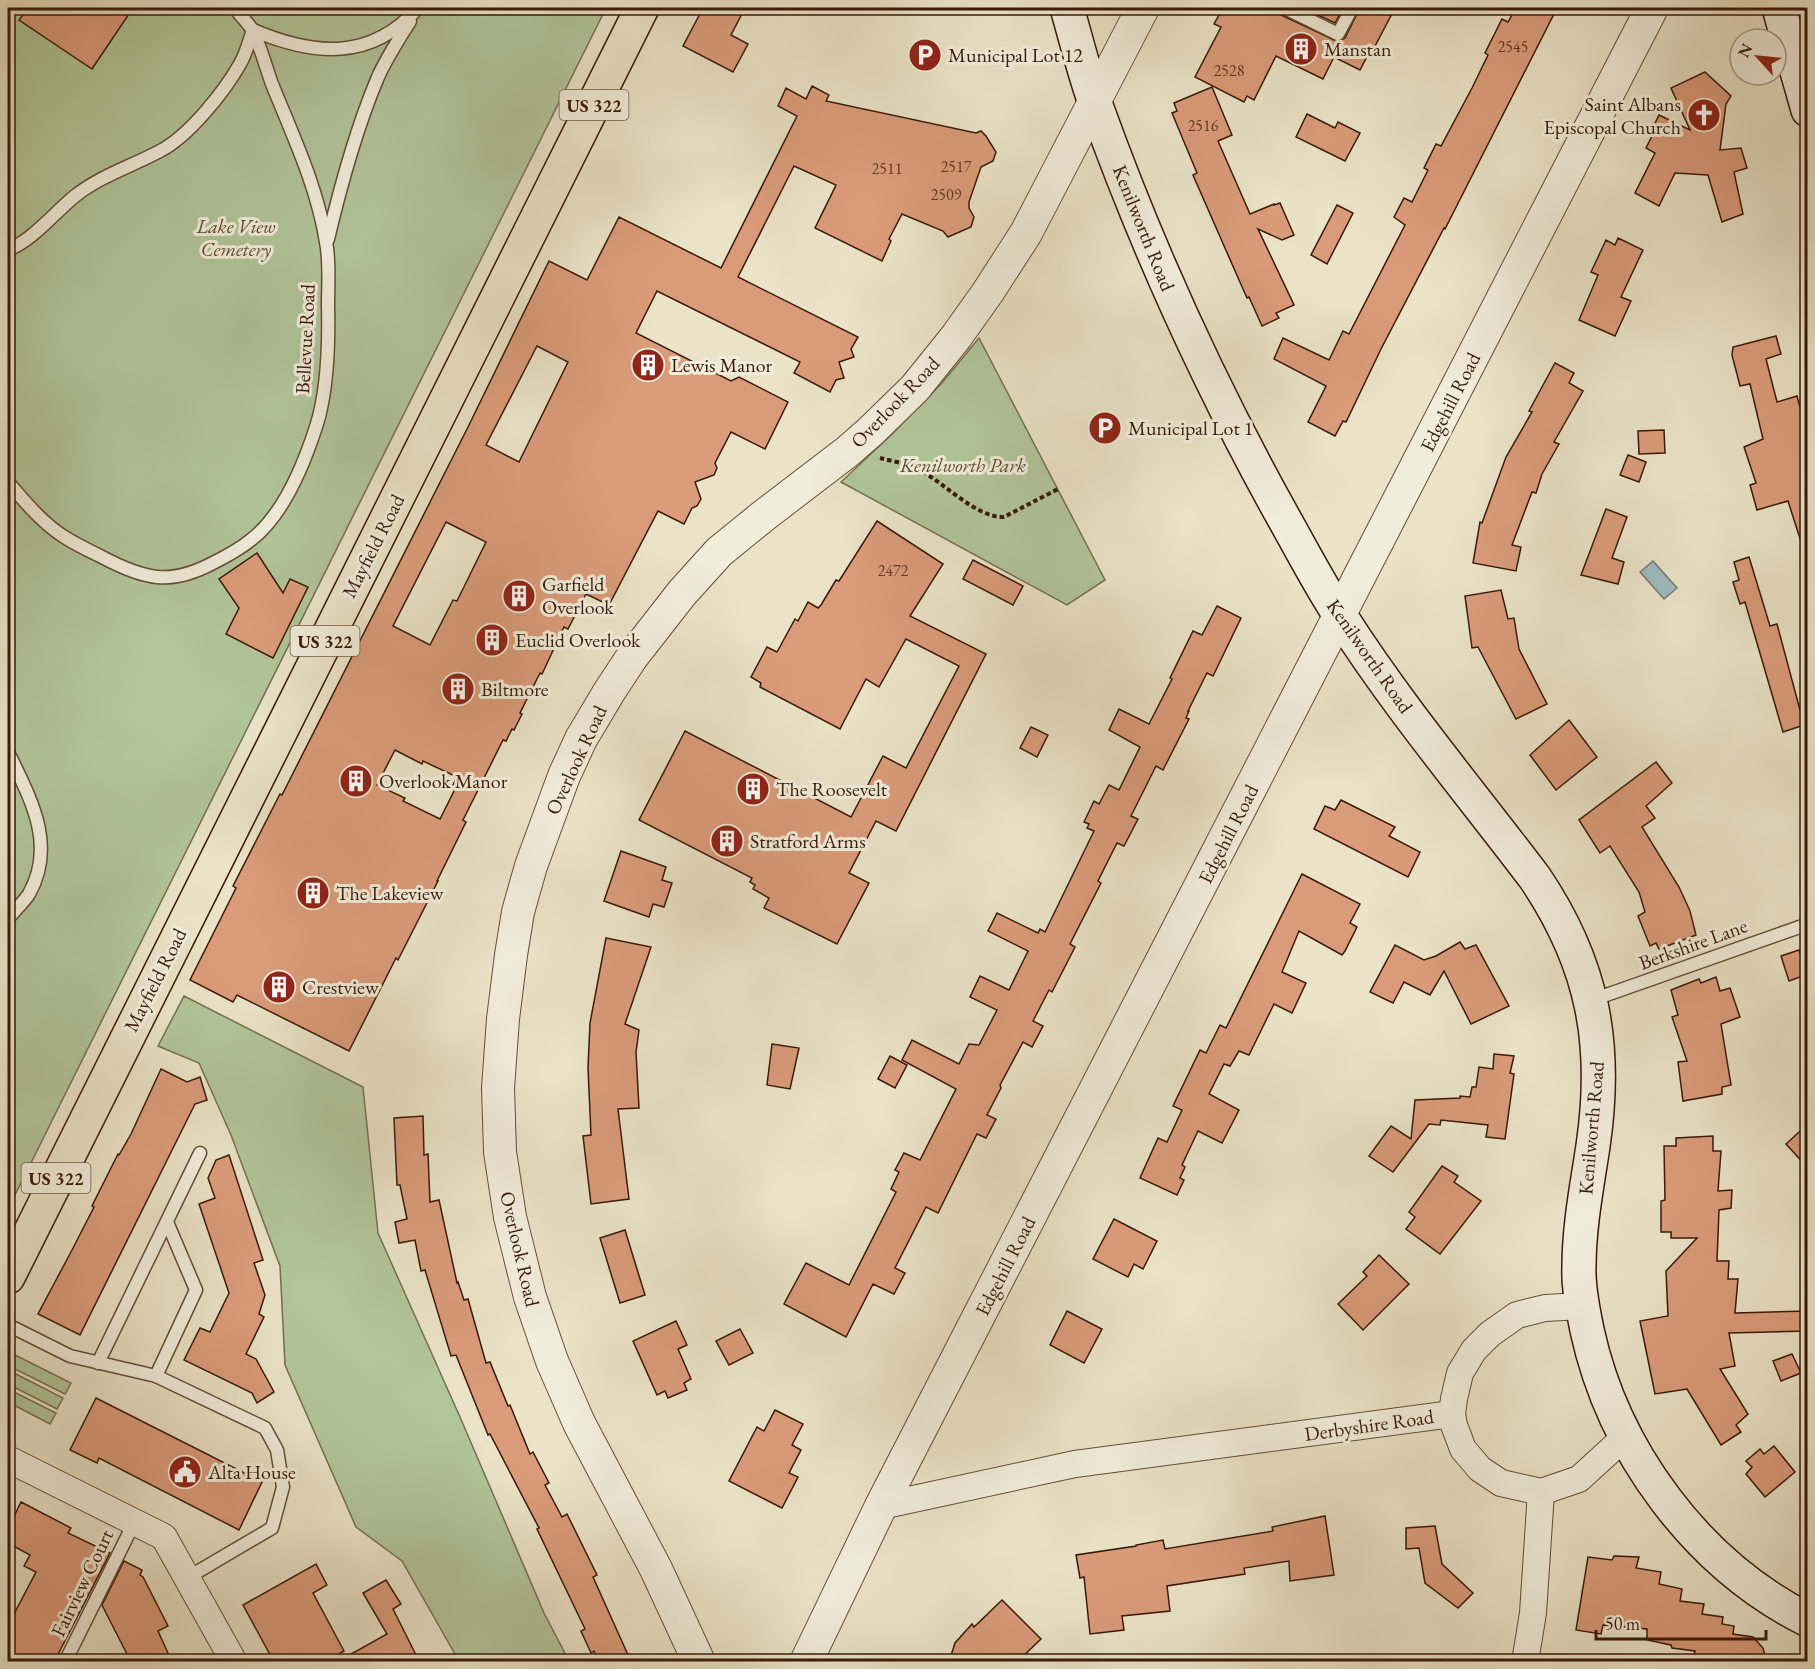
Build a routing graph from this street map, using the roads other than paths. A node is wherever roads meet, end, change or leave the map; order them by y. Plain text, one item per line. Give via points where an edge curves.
1 (235, 8) edge
2 (418, 8) edge
3 (642, 8) edge
4 (1067, 8) edge
5 (1143, 8) edge
6 (1285, 8) edge
7 (1352, 8) edge
8 (1652, 8) edge
9 (1779, 8) edge
10 (253, 30) junction
11 (1095, 102) junction
12 (1808, 110) edge
13 (327, 243) junction
14 (8, 250) edge
15 (8, 482) edge
16 (1340, 616) junction
17 (8, 752) edge
18 (8, 920) edge
19 (1808, 924) edge
20 (1591, 1001) junction
21 (200, 1153) dead end
22 (167, 1222) junction
23 (8, 1277) edge
24 (1582, 1306) junction
25 (8, 1325) edge
26 (98, 1363) junction
27 (156, 1376) junction
28 (1452, 1414) junction
29 (1625, 1437) junction
30 (8, 1460) edge
31 (1540, 1492) junction
32 (881, 1506) junction
33 (135, 1521) junction
34 (187, 1578) junction
35 (1808, 1620) edge
36 (65, 1662) edge
37 (234, 1662) edge
38 (699, 1662) edge
39 (806, 1662) edge
40 (1525, 1662) edge

1 - 10 lane
2 - 10 lane via 386,36 352,47 314,49
2 - 13 lane via 378,77 353,145
3 - 23 main road, Mayfield Road / US 322
4 - 11 main road, Kenilworth Road
5 - 11 street, Overlook Road
6 - 7 lane via 1338,34
8 - 16 street, Edgehill Road
9 - 12 main road
10 - 13 lane, Bellevue Road via 313,184
10 - 14 lane via 241,63 178,140 83,190
11 - 16 main road, Kenilworth Road via 1141,223 1211,380
11 - 38 street, Overlook Road via 1026,233 956,337 915,388 847,452 719,552 632,657 585,733 564,776 518,912 498,1088 500,1152 510,1217 530,1297 552,1360
13 - 15 lane, Bellevue Road via 326,378 317,425 286,497 253,538 228,556 190,574 158,577 137,573 65,538 30,508
16 - 20 main road, Kenilworth Road via 1545,893 1567,931
16 - 32 street, Edgehill Road
17 - 18 lane via 29,797 41,839 40,866 28,895
19 - 20 lane, Berkshire Lane
20 - 24 main road, Kenilworth Road via 1598,1043 1598,1093 1580,1232
21 - 22 lane
22 - 26 lane
22 - 27 lane via 196,1290
24 - 28 street, Derbyshire Road via 1545,1308 1517,1315 1490,1334 1460,1373
24 - 29 main road via 1598,1371
25 - 26 lane via 70,1356
26 - 27 lane
27 - 34 lane via 265,1428 277,1450 283,1487 272,1528
28 - 31 street via 1463,1449 1480,1469 1501,1483
28 - 32 street, Derbyshire Road via 1075,1464
29 - 31 street via 1579,1479
29 - 35 main road via 1650,1479 1699,1539 1766,1596
30 - 33 street
31 - 40 street via 1533,1613
32 - 39 street, Edgehill Road
33 - 34 street via 164,1537
33 - 36 lane, Fairview Court
34 - 37 street

